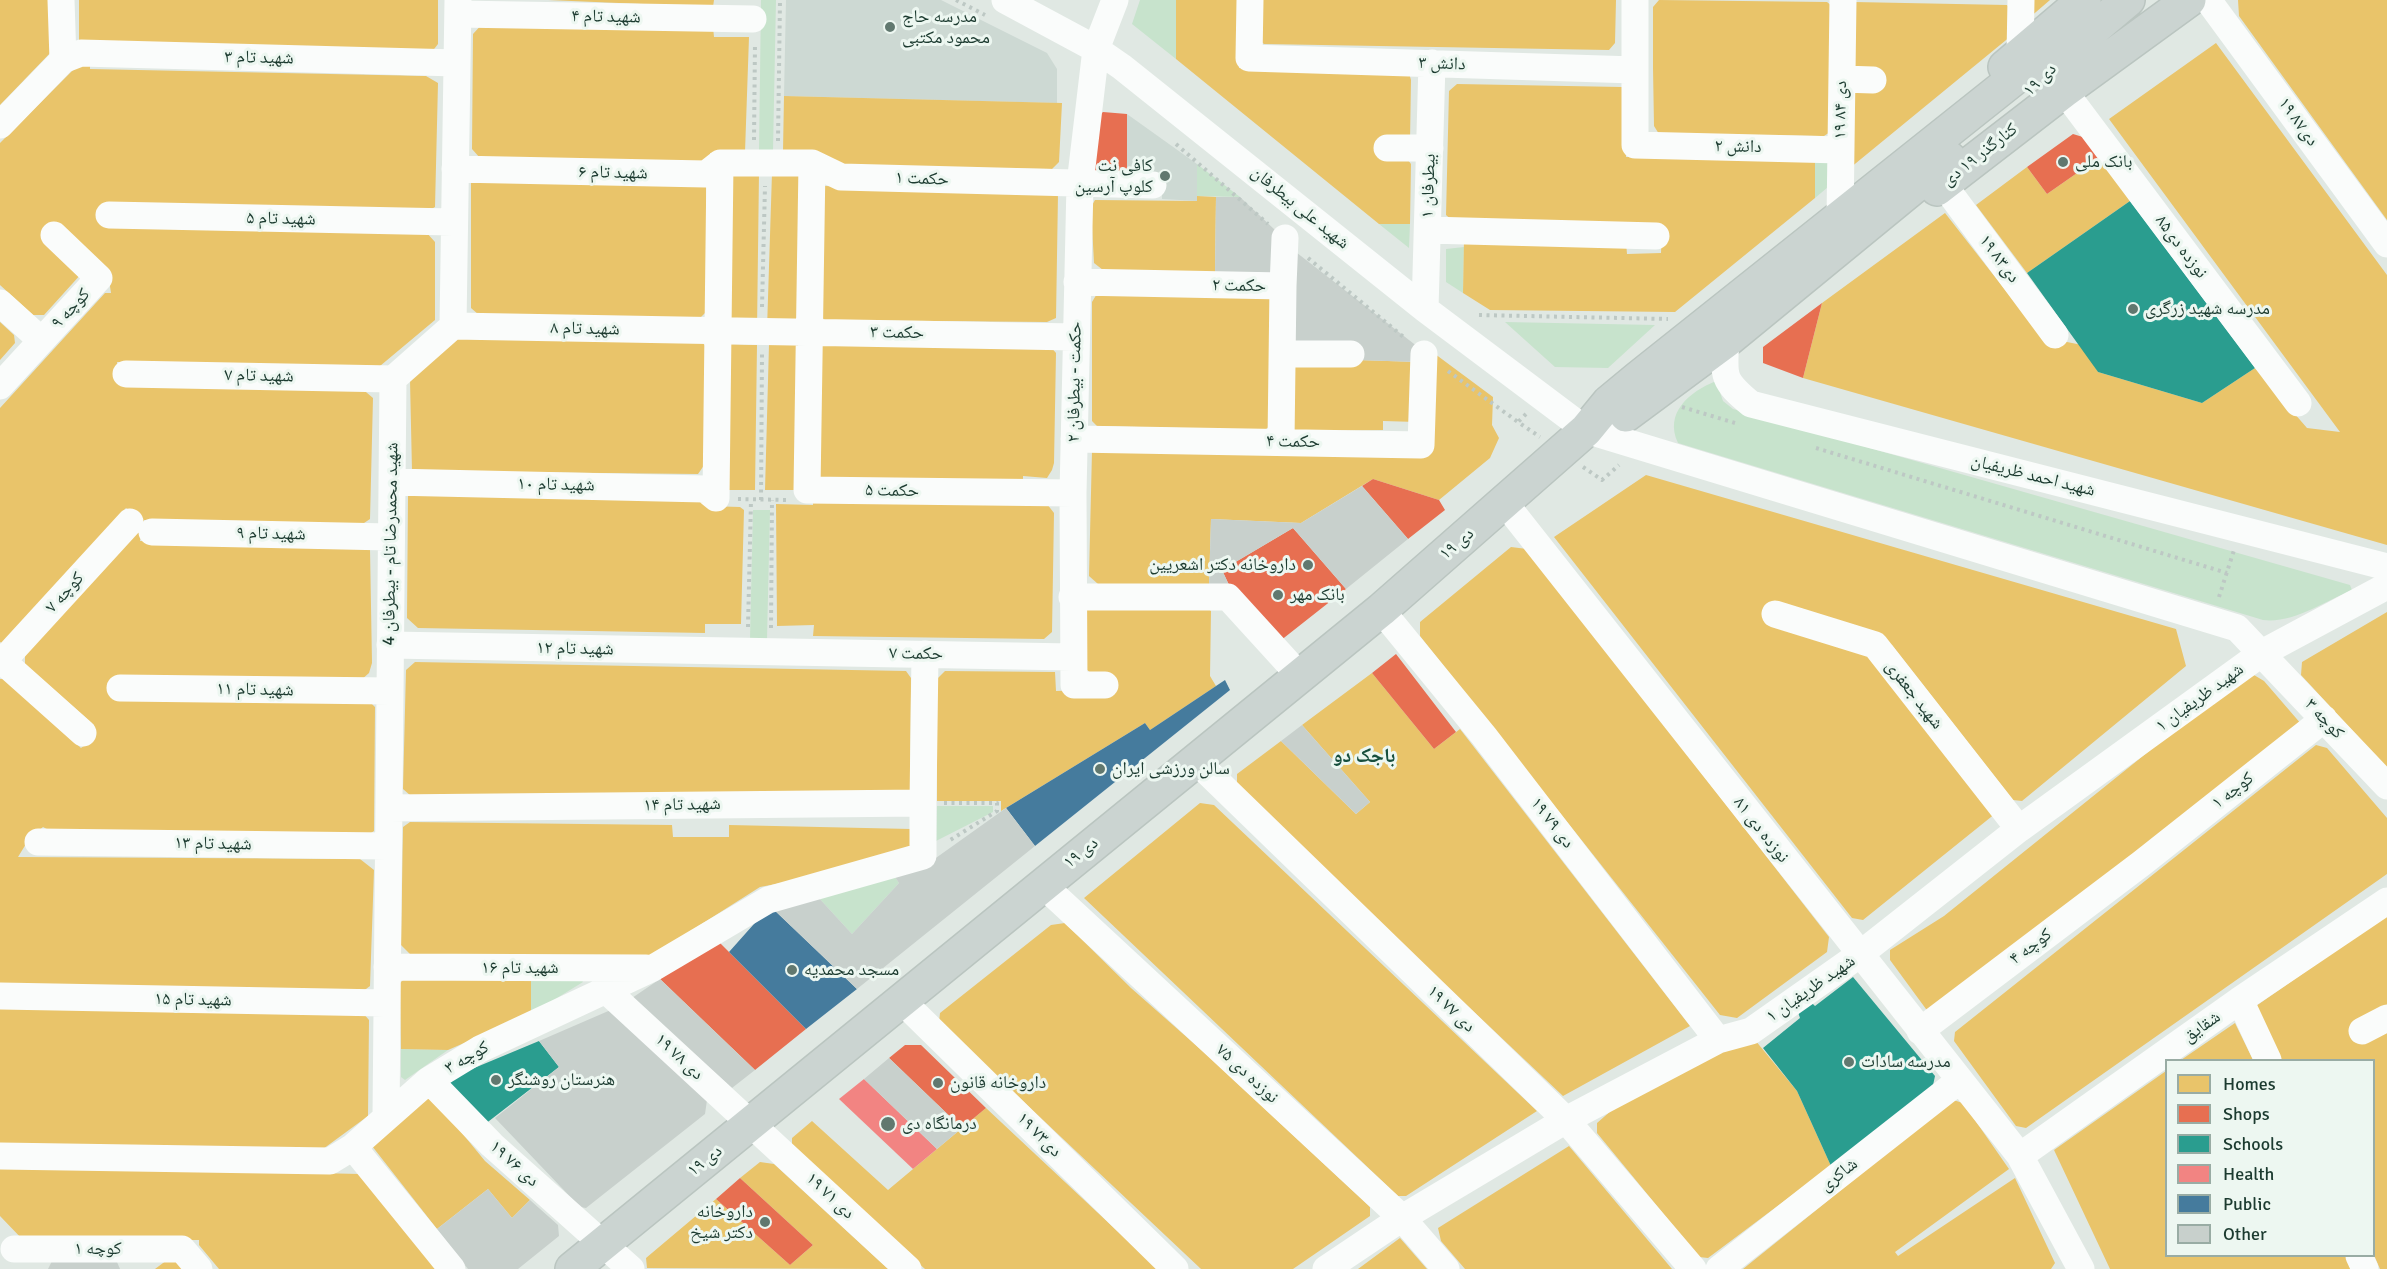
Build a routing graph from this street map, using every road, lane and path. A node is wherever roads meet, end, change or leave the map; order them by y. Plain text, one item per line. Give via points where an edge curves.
1 (61, 0) edge
2 (780, 0) edge
3 (956, 0) edge
4 (1115, 0) edge
5 (1250, 0) edge
6 (1635, 0) edge
7 (1843, 0) edge
8 (2021, 0) edge
9 (2084, 0) edge
10 (2128, 0) edge
11 (2190, 0) edge
12 (2208, 0) edge
13 (458, 7) edge
14 (1000, 10) edge
15 (754, 25) joint
16 (1096, 50) junction
17 (2064, 54) junction
18 (2020, 55) junction
19 (63, 60) junction
20 (457, 63) junction
21 (1432, 63) junction
22 (1635, 70) junction
23 (1842, 79) junction
24 (1873, 80) dead end
25 (2064, 91) junction
26 (0, 125) edge
27 (1172, 140) dead end
28 (1387, 148) dead end
29 (1430, 148) junction
30 (1841, 150) junction
31 (766, 162) junction
32 (720, 163) junction
33 (812, 163) junction
34 (455, 169) junction
35 (1895, 172) junction
36 (1080, 183) junction
37 (1943, 184) junction
38 (1153, 185) dead end
39 (109, 215) dead end
40 (453, 222) junction
41 (1846, 228) junction
42 (1428, 230) junction
43 (54, 235) dead end
44 (1656, 236) dead end
45 (1285, 238) junction
46 (2387, 244) edge
47 (1077, 282) junction
48 (1283, 286) junction
49 (0, 303) edge
50 (1425, 309) junction
51 (1479, 315) dead end
52 (1676, 319) dead end
53 (453, 326) junction
54 (809, 331) junction
55 (717, 332) junction
56 (2055, 335) dead end
57 (1076, 338) junction
58 (41, 340) junction
59 (1726, 341) junction
60 (1283, 354) junction
61 (1351, 354) dead end
62 (1424, 354) junction
63 (126, 374) dead end
64 (393, 379) junction
65 (0, 386) edge
66 (2298, 403) dead end
67 (1678, 406) dead end
68 (1518, 422) dead end
69 (1747, 427) dead end
70 (1586, 430) junction
71 (1074, 439) junction
72 (1281, 441) junction
73 (1804, 444) dead end
74 (392, 482) junction
75 (807, 490) junction
76 (1073, 493) junction
77 (716, 498) junction
78 (751, 500) junction
79 (772, 500) junction
80 (1504, 502) junction
81 (141, 527) joint
82 (2240, 530) junction
83 (390, 537) junction
84 (2387, 567) edge
85 (2227, 573) junction
86 (2387, 586) edge
87 (1072, 597) junction
88 (1381, 610) junction
89 (1774, 614) dead end
90 (2211, 620) junction
91 (390, 645) junction
92 (759, 652) junction
93 (2262, 653) junction
94 (925, 654) junction
95 (1072, 657) junction
96 (1, 662) edge
97 (1300, 676) junction
98 (1105, 685) dead end
99 (120, 688) dead end
100 (390, 691) junction
101 (2324, 719) junction
102 (83, 733) dead end
103 (1196, 761) junction
104 (2387, 786) edge
105 (923, 803) junction
106 (389, 808) junction
107 (2019, 829) junction
108 (38, 843) dead end
109 (387, 846) junction
110 (923, 856) junction
111 (2142, 863) joint
112 (1042, 884) junction
113 (2387, 901) edge
114 (1859, 955) junction
115 (387, 968) junction
116 (653, 968) junction
117 (607, 991) junction
118 (0, 996) edge
119 (2240, 1000) junction
120 (903, 1002) junction
121 (385, 1003) junction
122 (2387, 1018) edge
123 (1920, 1030) junction
124 (2362, 1031) dead end
125 (1718, 1040) junction
126 (2268, 1059) edge
127 (429, 1080) junction
128 (1960, 1080) junction
129 (386, 1116) junction
130 (1566, 1120) junction
131 (751, 1124) junction
132 (353, 1147) junction
133 (0, 1156) edge
134 (2020, 1156) junction
135 (1402, 1218) junction
136 (7, 1243) edge
137 (604, 1243) junction
138 (180, 1256) edge
139 (32, 1269) edge
140 (137, 1269) edge
141 (452, 1269) edge
142 (572, 1269) edge
143 (631, 1269) edge
144 (908, 1269) edge
145 (1175, 1269) edge
146 (1326, 1269) edge
147 (1446, 1269) edge
148 (1693, 1269) edge
149 (1719, 1269) edge
150 (2081, 1269) edge

1 - 19 street
2 - 31 path
3 - 14 path
4 - 16 street, حکمت - بیطرفان ۲
5 - 21 street, دانش ۳ via 1249,58
6 - 22 street
7 - 23 street, ۱۹ دی ۸۴
8 - 18 street
9 - 18 main road
10 - 17 main road
11 - 25 main road, کنارگذر ۱۹ دی
12 - 46 street, ۱۹ دی۸۷
13 - 15 street, شهید تام ۴
13 - 20 street
14 - 16 street, شهید علی بیطرفان
15 - 31 path
16 - 36 street, حکمت - بیطرفان ۲
16 - 50 street, شهید علی بیطرفان via 1167,101
17 - 35 main road, ۱۹ دی via 2031,65
17 - 41 main road, ۱۹ دی via 2044,80
18 - 35 main road via 1908,144
19 - 20 street, شهید تام ۳ via 81,53
19 - 26 street
20 - 34 street
21 - 22 street, دانش ۳
21 - 29 street, بیطرفان ۱
22 - 30 street, ۲ دانش via 1635,145
23 - 24 street
23 - 30 street, ۱۹ دی ۸۴
25 - 37 main road, کنارگذر ۱۹ دی
25 - 66 street, نوزده دی۸۵
27 - 45 path
28 - 29 street
29 - 42 street, بیطرفان ۱
30 - 41 street, ۱۹ دی ۸۴
31 - 32 street, شهید تام ۶
31 - 33 street, حکمت ۱
32 - 34 street, شهید تام ۶ via 706,174
32 - 55 street
33 - 36 street, حکمت ۱ via 841,177
33 - 54 street
34 - 40 street
35 - 41 main road, ۱۹ دی
36 - 38 street, حکمت ۱
36 - 47 street, حکمت - بیطرفان ۲
37 - 41 main road, کنارگذر ۱۹ دی via 1902,216
37 - 56 street, ۱۹ دی۸۳
39 - 40 street, شهید تام ۵
40 - 53 street
41 - 59 main road, ۱۹ دی
41 - 70 main road, ۱۹ دی via 1609,402
42 - 44 street
42 - 50 street, بیطرفان ۱
43 - 58 street, کوچه ۹ via 99,278
45 - 48 street
45 - 62 path
47 - 48 street, حکمت ۲
47 - 57 street, حکمت - بیطرفان ۲
48 - 60 street, حکمت ۲
49 - 58 street
50 - 70 street, شهید علی بیطرفان
51 - 52 path
53 - 55 street, شهید تام ۸
53 - 64 street
54 - 55 street, حکمت ۳
54 - 57 street, حکمت ۳
54 - 75 street
55 - 77 street
57 - 71 street, حکمت - بیطرفان ۲
58 - 65 street, کوچه ۹
59 - 70 main road, ۱۹ دی via 1622,418
59 - 82 street, شهید احمد ظریفیان via 1723,373 1729,386 1752,404
60 - 61 street
60 - 72 street, حکمت ۲
62 - 68 path
62 - 72 street, حکمت ۴ via 1421,445
63 - 64 street, شهید تام ۷
64 - 74 street, شهید محمدرضا تام - بیطرفان 4
67 - 69 path
70 - 80 main road, ۱۹ دی
70 - 90 street
71 - 72 street, حکمت ۴
71 - 76 street, حکمت - بیطرفان ۲
73 - 85 path
74 - 77 street, شهید تام ۱۰ via 705,489
74 - 83 street, شهید محمدرضا تام - بیطرفان 4
75 - 76 street, حکمت ۵
75 - 79 path via 803,500
76 - 87 street, حکمت - بیطرفان ۲
77 - 78 path
78 - 79 path
78 - 92 path
79 - 92 path
80 - 88 main road, ۱۹ دی
80 - 114 street, نوزده دی ۸۱
81 - 83 street, شهید تام ۹
81 - 96 street, کوچه ۷
82 - 84 street, شهید احمد ظریفیان
82 - 85 path
83 - 91 street, شهید محمدرضا تام - بیطرفان 4
85 - 90 path
86 - 93 street, شهید ظریفیان ۱
87 - 95 street, حکمت - بیطرفان ۲
87 - 97 street via 1228,597
88 - 97 main road, ۱۹ دی
88 - 125 street, ۱۹ دی ۷۹ via 1485,736
89 - 107 street, شهید جعفری via 1875,645
90 - 93 street via 2237,628
91 - 92 street, شهید تام ۱۲
91 - 100 street, شهید محمدرضا تام - بیطرفان 4
92 - 94 street, حکمت ۷
93 - 101 street, کوچه ۳
93 - 107 street, شهید ظریفیان ۱
94 - 95 street, حکمت ۷
94 - 105 street
95 - 98 street, حکمت - بیطرفان ۲ via 1074,685
96 - 102 street
97 - 103 main road, ۱۹ دی
99 - 100 street, شهید تام ۱۱
100 - 106 street, شهید محمدرضا تام - بیطرفان 4
101 - 104 street, کوچه ۳
101 - 111 street, کوچه ۱
103 - 112 main road, ۱۹ دی
103 - 130 street, ۱۹ دی ۷۷
105 - 106 street, شهید تام ۱۴
105 - 110 street
105 - 110 path via 997,803 997,811
106 - 109 street, شهید محمدرضا تام - بیطرفان 4
107 - 114 street, شهید ظریفیان ۱
108 - 109 street, شهید تام ۱۳
109 - 115 street, شهید محمدرضا تام - بیطرفان 4
110 - 116 street, کوچه ۳ via 768,900
111 - 123 street, کوچه ۴
112 - 120 main road, ۱۹ دی
112 - 135 street, نوزده دی ۷۵
113 - 119 street, شقایق
114 - 123 street, نوزده دی ۸۱
114 - 125 street, شهید ظریفیان ۱ via 1752,1031
115 - 116 street, شهید تام ۱۶
115 - 121 street, شهید محمدرضا تام - بیطرفان 4
116 - 117 street, کوچه ۳
117 - 127 street, کوچه ۳ via 480,1049
117 - 131 street, ۱۹ دی ۷۸
118 - 121 street, شهید تام ۱۵
119 - 126 street
119 - 134 street, شقایق
120 - 131 main road, ۱۹ دی
120 - 145 street, ۱۹ دی۷۳
121 - 129 street, شهید محمدرضا تام - بیطرفان 4
122 - 124 street
123 - 128 street, نوزده دی ۸۱
125 - 130 street, شهید ظریفیان ۱
127 - 129 street, کوچه ۳
127 - 137 street, ۱۹ دی ۷۶ via 492,1145
128 - 134 street, نوزده دی ۸۱
128 - 149 street, شاکری
129 - 132 street, کوچه ۳
130 - 135 street, شهید ظریفیان ۱
130 - 148 street, ۱۹ دی ۷۷
131 - 137 main road, ۱۹ دی
131 - 144 street, ۱۹ دی ۷۱
132 - 133 street, کوچه ۳ via 330,1161
132 - 141 street
134 - 150 street, نوزده دی ۸۱
135 - 146 street, شهید ظریفیان ۱
135 - 147 street, نوزده دی ۷۵
136 - 138 street, کوچه ۱
136 - 139 street
137 - 142 main road, ۱۹ دی
137 - 143 street, ۱۹ دی ۷۶
138 - 140 street

